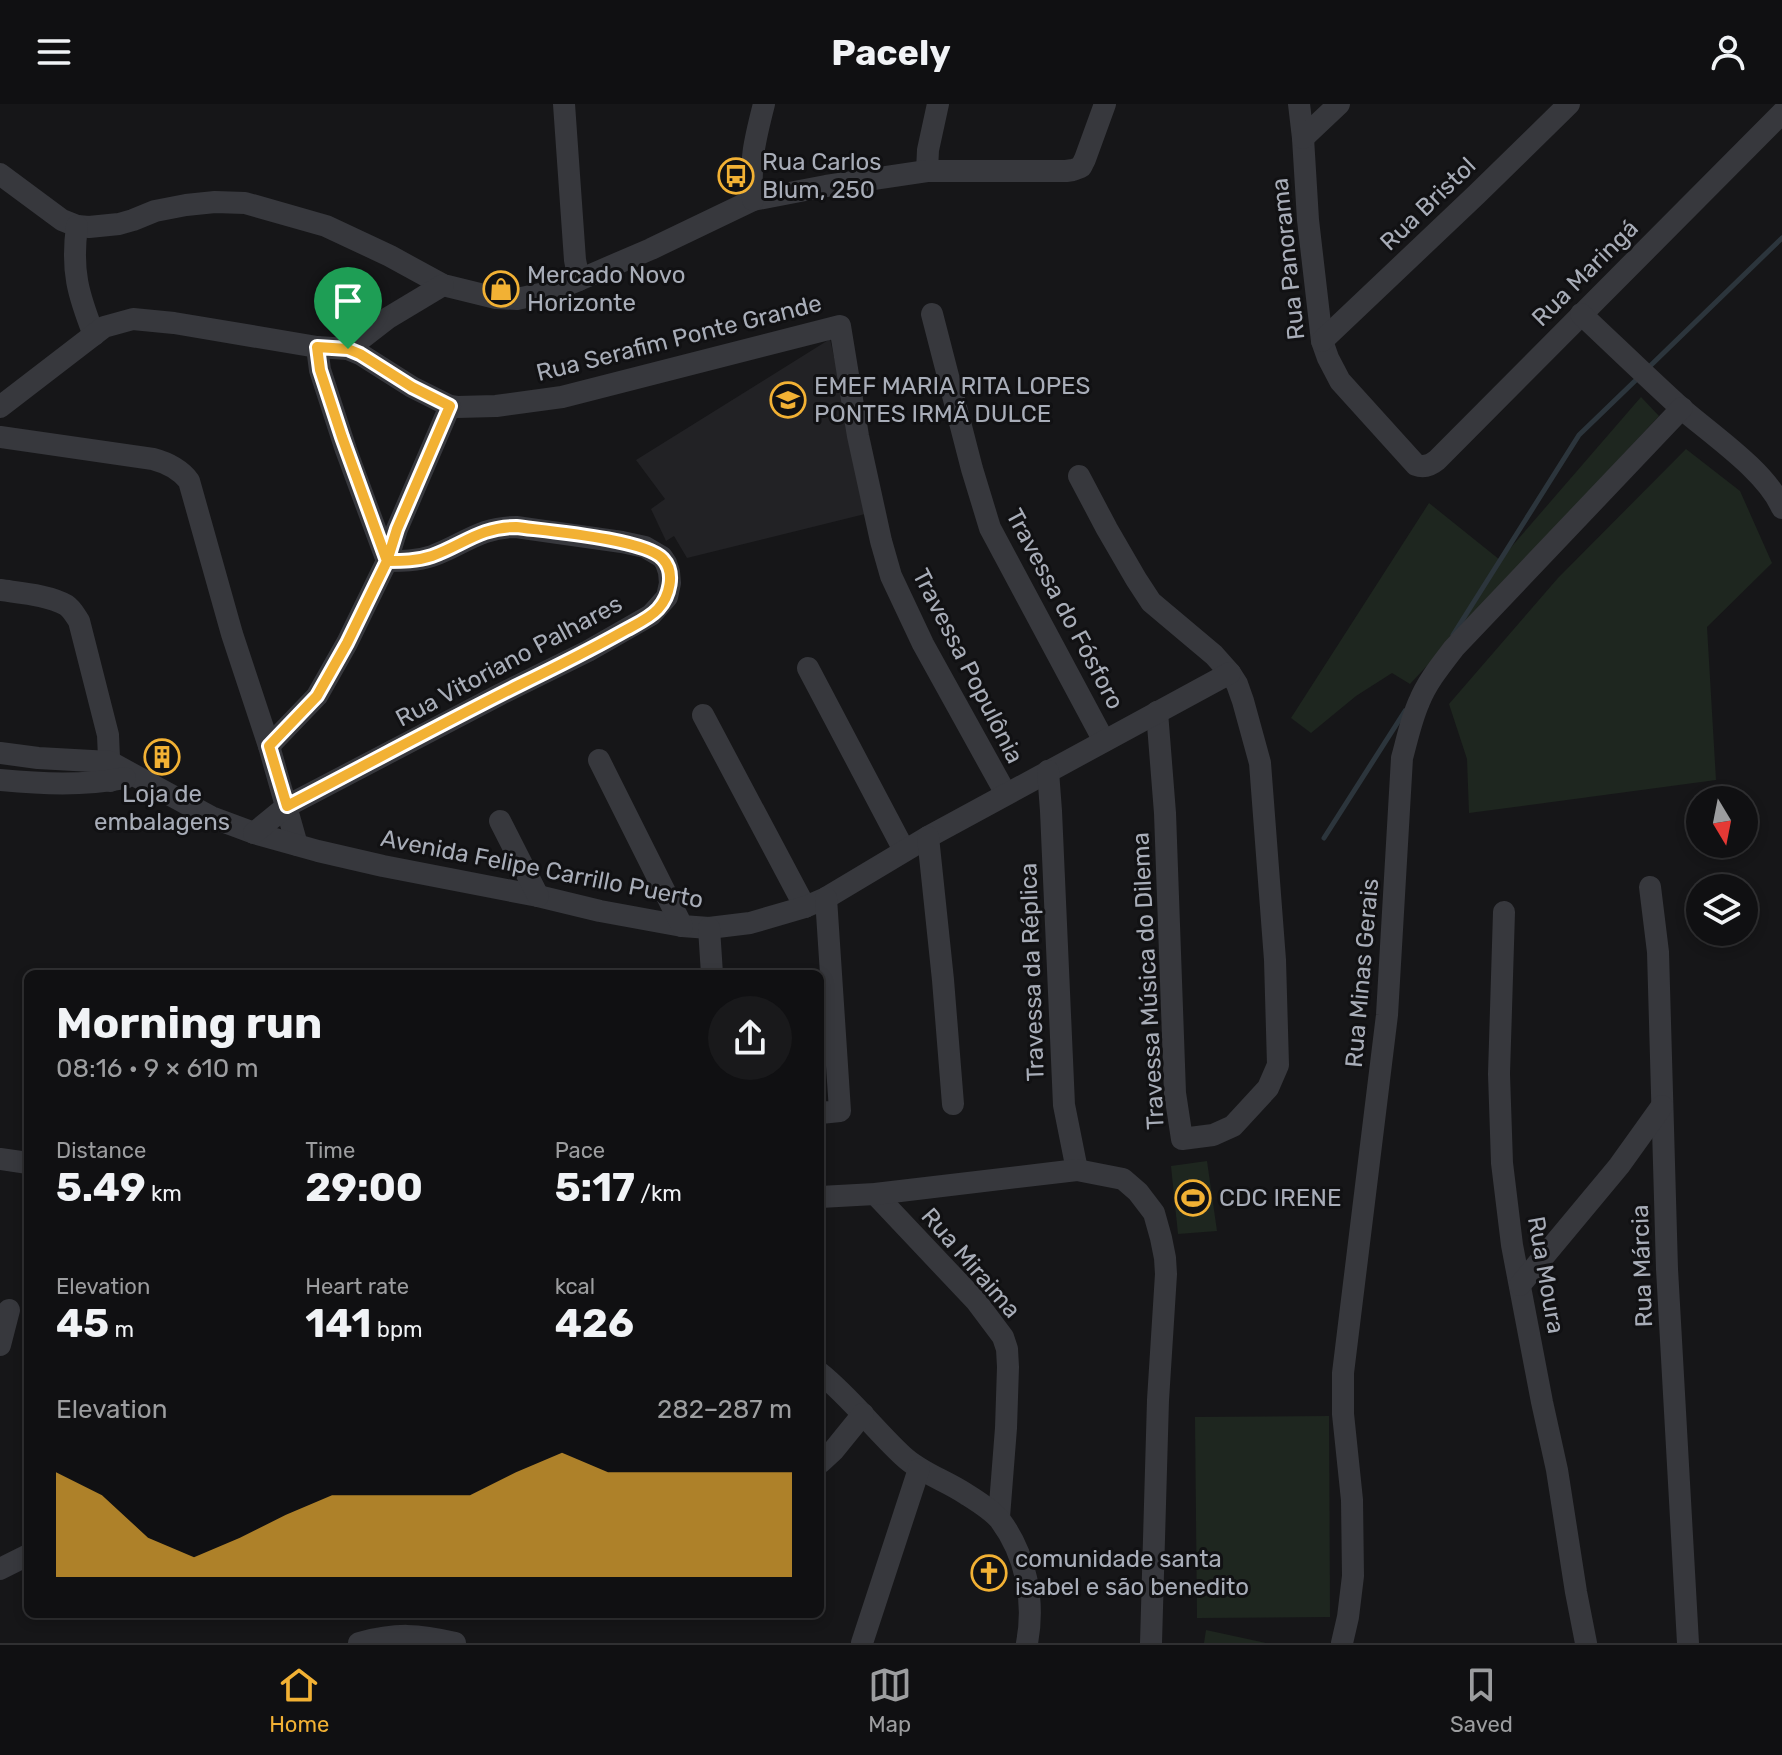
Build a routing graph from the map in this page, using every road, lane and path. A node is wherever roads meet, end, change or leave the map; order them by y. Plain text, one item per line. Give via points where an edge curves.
1 (564, 104) edge
2 (764, 104) edge
3 (938, 104) edge
4 (1105, 104) edge
5 (1299, 104) edge
6 (1339, 104) edge
7 (1569, 104) edge
8 (1782, 113) edge
9 (1303, 138) junction
10 (927, 171) junction
11 (0, 174) edge
12 (753, 200) junction
13 (77, 226) junction
14 (579, 280) junction
15 (443, 285) junction
16 (932, 314) dead end
17 (1581, 314) junction
18 (840, 326) joint
19 (94, 335) junction
20 (1322, 341) junction
21 (317, 347) junction
22 (348, 349) junction
23 (450, 406) junction
24 (0, 407) edge
25 (1682, 408) junction
26 (0, 437) edge
27 (1423, 466) joint
28 (1079, 476) dead end
29 (1782, 508) edge
30 (387, 561) junction
31 (0, 590) edge
32 (808, 668) dead end
33 (1230, 673) junction
34 (1157, 712) junction
35 (703, 715) dead end
36 (1104, 741) junction
37 (269, 746) junction
38 (0, 753) edge
39 (599, 760) dead end
40 (110, 771) junction
41 (1048, 771) junction
42 (0, 780) edge
43 (1006, 794) junction
44 (287, 806) junction
45 (500, 821) dead end
46 (254, 833) junction
47 (928, 837) junction
48 (297, 845) junction
49 (904, 850) junction
50 (1650, 887) dead end
51 (538, 896) junction
52 (816, 903) junction
53 (1504, 912) dead end
54 (682, 926) junction
55 (709, 928) junction
56 (712, 970) edge
57 (824, 970) edge
58 (824, 972) edge
59 (953, 1104) dead end
60 (1662, 1106) junction
61 (824, 1113) edge
62 (0, 1159) edge
63 (24, 1162) edge
64 (1077, 1170) junction
65 (875, 1194) junction
66 (824, 1197) edge
67 (1520, 1285) junction
68 (12, 1310) edge
69 (0, 1345) edge
70 (824, 1377) edge
71 (863, 1414) junction
72 (824, 1459) edge
73 (919, 1469) junction
74 (999, 1517) junction
75 (24, 1557) edge
76 (0, 1569) edge
77 (359, 1643) edge
78 (455, 1643) edge
79 (862, 1643) edge
80 (1027, 1643) edge
81 (1151, 1643) edge
82 (1342, 1643) edge
83 (1586, 1643) edge
84 (1688, 1643) edge

1 - 14 street
2 - 12 street via 752,156
3 - 10 street
4 - 10 street via 1081,167
5 - 9 street, Rua Panorama
6 - 9 street
7 - 20 street, Rua Bristol
8 - 17 street, Rua Maringá
9 - 20 street, Rua Panorama
10 - 12 street
11 - 13 street
12 - 14 street
13 - 15 street via 119,224 186,205 245,203 326,226
13 - 19 street via 74,274
14 - 15 street via 517,299
15 - 22 street
16 - 36 street, Travessa do Fósforo via 990,528
17 - 25 street
17 - 27 street, Rua Maringá via 1437,460
18 - 23 street, Rua Serafim Ponte Grande via 562,397
18 - 43 street, Travessa Populônia via 858,436 891,576
19 - 21 street, Rua Serafim Ponte Grande via 104,327 144,319
19 - 24 street, Rua Serafim Ponte Grande
20 - 27 street, Rua Panorama via 1340,381 1409,459
21 - 22 street, Rua Serafim Ponte Grande
21 - 30 street via 320,370
22 - 23 street, Rua Serafim Ponte Grande
23 - 30 street
25 - 29 street via 1760,477
25 - 82 street, Rua Minas Gerais via 1454,648 1419,703 1402,758 1387,1015 1343,1373 1353,1576
26 - 37 street via 153,459 189,481
28 - 33 street, Travessa Música do Dilema via 1151,602
30 - 37 street via 317,696
30 - 44 street, Rua Vitoriano Palhares via 428,558 481,532 516,527 645,547 662,557 670,583 667,597 651,615
31 - 40 street via 61,603 73,612 108,735
32 - 49 street
33 - 34 street, Avenida Felipe Carrillo Puerto
33 - 34 street, Travessa Música do Dilema via 1260,763 1278,1065 1268,1088 1233,1126 1182,1139 1175,1093
34 - 36 street, Avenida Felipe Carrillo Puerto
35 - 52 street
36 - 41 street, Avenida Felipe Carrillo Puerto
37 - 44 street
38 - 40 street, Avenida Felipe Carrillo Puerto
39 - 54 street
40 - 42 street via 58,784
40 - 46 street, Avenida Felipe Carrillo Puerto via 134,776
41 - 43 street, Avenida Felipe Carrillo Puerto
41 - 64 street, Travessa da Réplica via 1064,1105
43 - 47 street, Avenida Felipe Carrillo Puerto
44 - 46 street, Rua Vitoriano Palhares
44 - 48 street
45 - 51 street
46 - 48 street, Avenida Felipe Carrillo Puerto
47 - 49 street, Avenida Felipe Carrillo Puerto
47 - 59 street
48 - 51 street, Avenida Felipe Carrillo Puerto
49 - 52 street, Avenida Felipe Carrillo Puerto
50 - 60 street, Rua Márcia via 1658,952
51 - 54 street, Avenida Felipe Carrillo Puerto
52 - 55 street, Avenida Felipe Carrillo Puerto via 750,923
52 - 57 street
53 - 67 street, Rua Moura via 1502,1163
54 - 55 street, Avenida Felipe Carrillo Puerto
55 - 56 street
58 - 61 street via 840,1111
60 - 67 street
60 - 84 street, Rua Márcia
62 - 63 street
64 - 65 street
64 - 81 street via 1123,1179 1138,1192 1154,1213 1165,1258
65 - 66 street
65 - 74 street, Rua Miraima via 1003,1337 1008,1367
67 - 83 street, Rua Moura
68 - 69 street
70 - 71 street
71 - 72 street
71 - 73 street
73 - 74 street
73 - 79 street
74 - 80 street via 1015,1547 1030,1597
75 - 76 street
77 - 78 street via 409,1634

